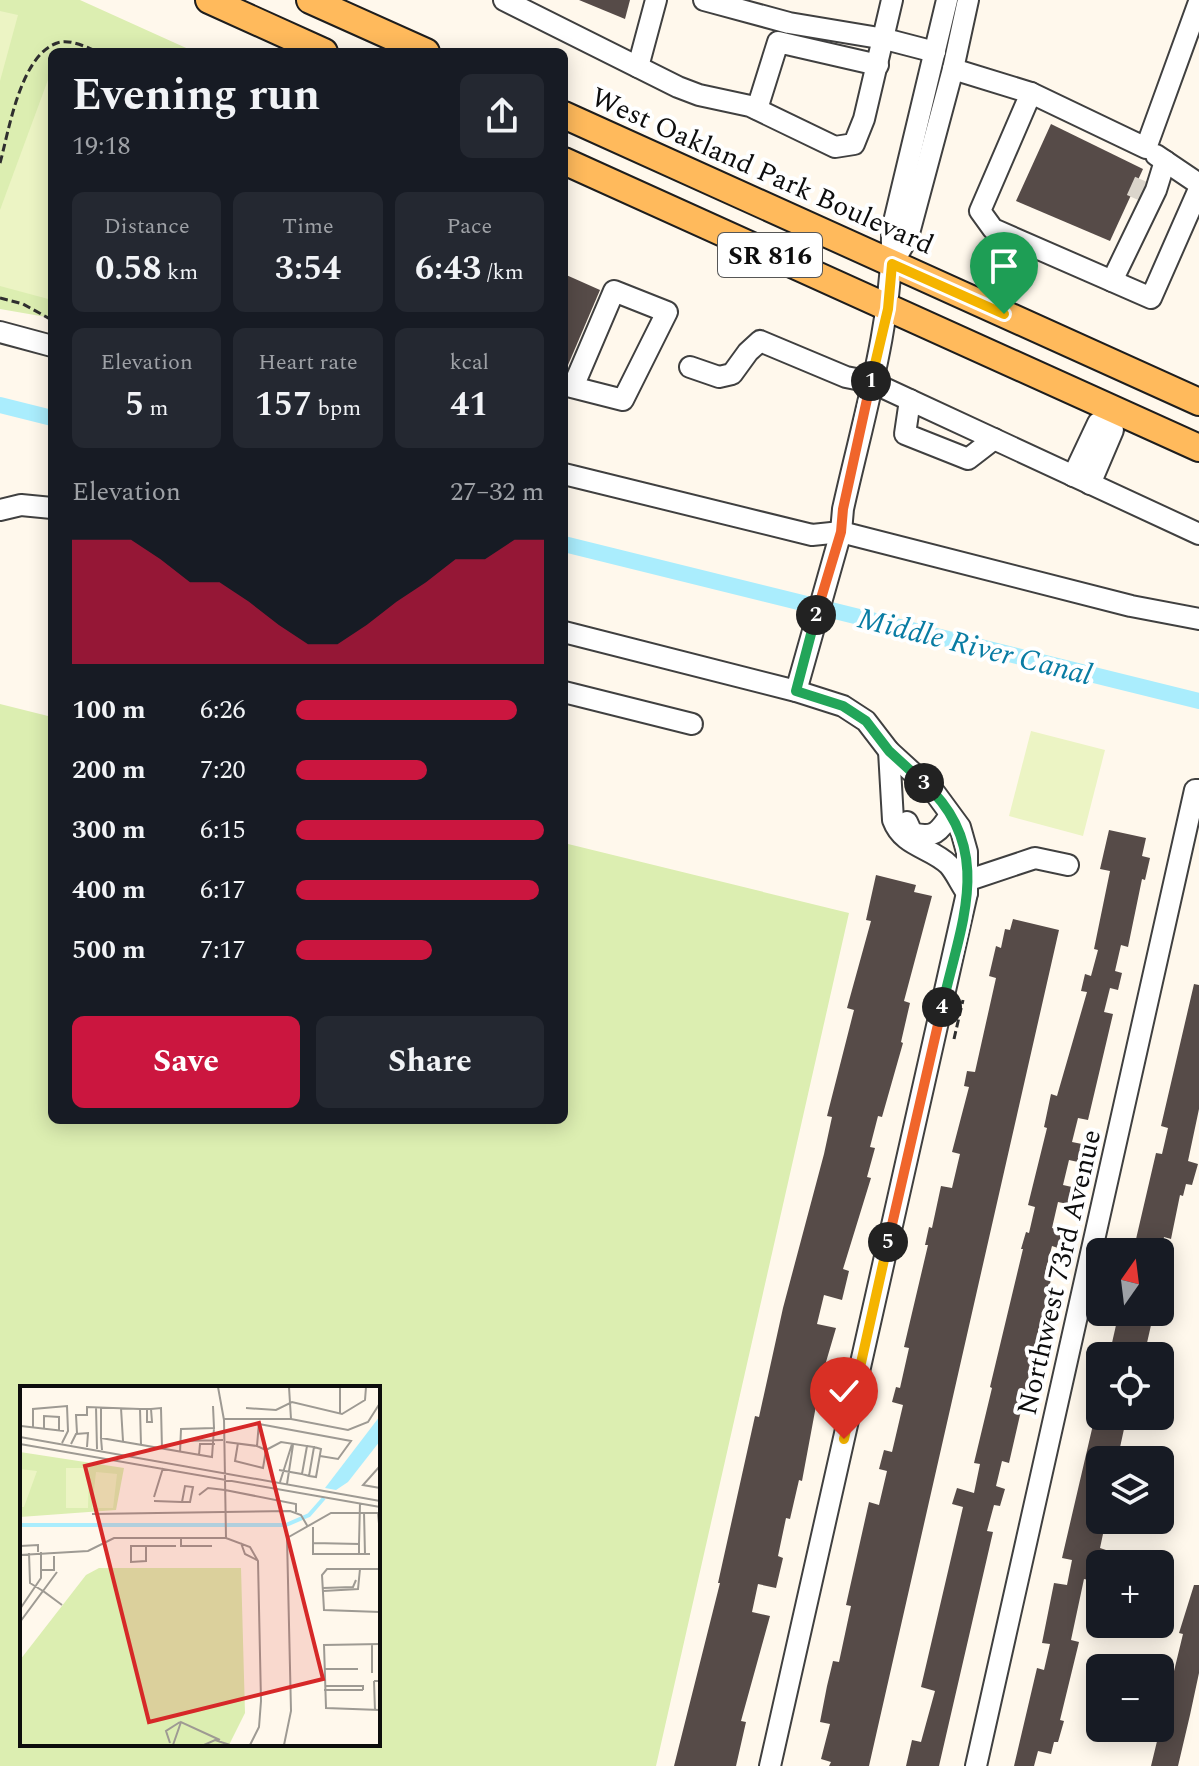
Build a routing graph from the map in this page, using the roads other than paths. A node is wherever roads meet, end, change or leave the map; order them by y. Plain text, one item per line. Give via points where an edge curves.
1 (209, 0) edge
2 (310, 0) edge
3 (504, 0) edge
4 (656, 0) edge
5 (704, 0) edge
6 (892, 0) edge
7 (947, 0) edge
8 (968, 0) edge
9 (1199, 3) edge
10 (529, 6) edge
11 (340, 7) edge
12 (800, 36) junction
13 (885, 39) junction
14 (315, 48) edge
15 (418, 48) edge
16 (935, 52) junction
17 (878, 65) junction
18 (638, 67) junction
19 (953, 69) junction
20 (1031, 93) junction
21 (757, 109) junction
22 (568, 117) edge
23 (1155, 155) junction
24 (568, 163) edge
25 (1145, 179) tunnel mouth
26 (1199, 186) edge
27 (1136, 199) tunnel mouth
28 (892, 264) junction
29 (1116, 272) junction
30 (888, 309) junction
31 (0, 332) edge
32 (48, 345) edge
33 (690, 367) dead end
34 (871, 382) junction
35 (568, 386) edge
36 (910, 400) junction
37 (1199, 402) edge
38 (1112, 416) junction
39 (994, 439) junction
40 (1199, 448) edge
41 (568, 475) edge
42 (1082, 480) junction
43 (48, 508) edge
44 (0, 510) edge
45 (841, 532) junction
46 (1199, 534) edge
47 (1199, 619) edge
48 (568, 633) edge
49 (796, 691) junction
50 (568, 693) edge
51 (692, 724) dead end
52 (889, 751) junction
53 (1197, 790) edge
54 (893, 802) junction
55 (950, 815) junction
56 (1068, 865) dead end
57 (968, 887) junction
58 (770, 1766) edge
59 (976, 1766) edge

1 - 14 main road
2 - 11 main road
3 - 10 street
4 - 18 street
5 - 12 street
6 - 13 street
7 - 16 street
8 - 19 street
9 - 23 street
10 - 18 street
11 - 15 main road
12 - 13 street
12 - 17 street
12 - 21 street via 778,42
13 - 16 street
13 - 17 street
16 - 28 street via 892,230
17 - 21 street via 854,144 835,147
18 - 21 street via 699,95
19 - 20 street
19 - 28 street via 908,237
20 - 23 street
20 - 29 street via 980,211 993,229
22 - 28 main road, West Oakland Park Boulevard / SR 816
23 - 25 street
23 - 26 street
23 - 29 street via 1156,190
24 - 30 main road, SR 816
26 - 29 street via 1151,298
27 - 29 street via 1119,245
28 - 30 street
28 - 37 main road, West Oakland Park Boulevard / SR 816
30 - 34 street
30 - 38 main road, SR 816
31 - 32 street
33 - 34 street via 719,377 732,374 760,341
34 - 36 street
34 - 45 street
35 - 35 street via 623,400 667,312 614,291
36 - 39 street
36 - 39 street via 905,434 968,459
38 - 40 main road, SR 816
38 - 42 street via 1098,423
39 - 42 street
41 - 45 street via 812,535
42 - 46 street
43 - 44 street
45 - 47 street
45 - 49 street
48 - 49 street
49 - 52 street via 843,706 866,721
50 - 51 street
52 - 54 street
52 - 55 street via 935,793
53 - 59 street, Northwest 73rd Avenue
54 - 55 street via 902,807 912,833 925,836 940,831
54 - 57 street via 893,820 904,838 948,865
55 - 57 street via 960,827 967,852
56 - 57 street via 1035,858
57 - 58 street

